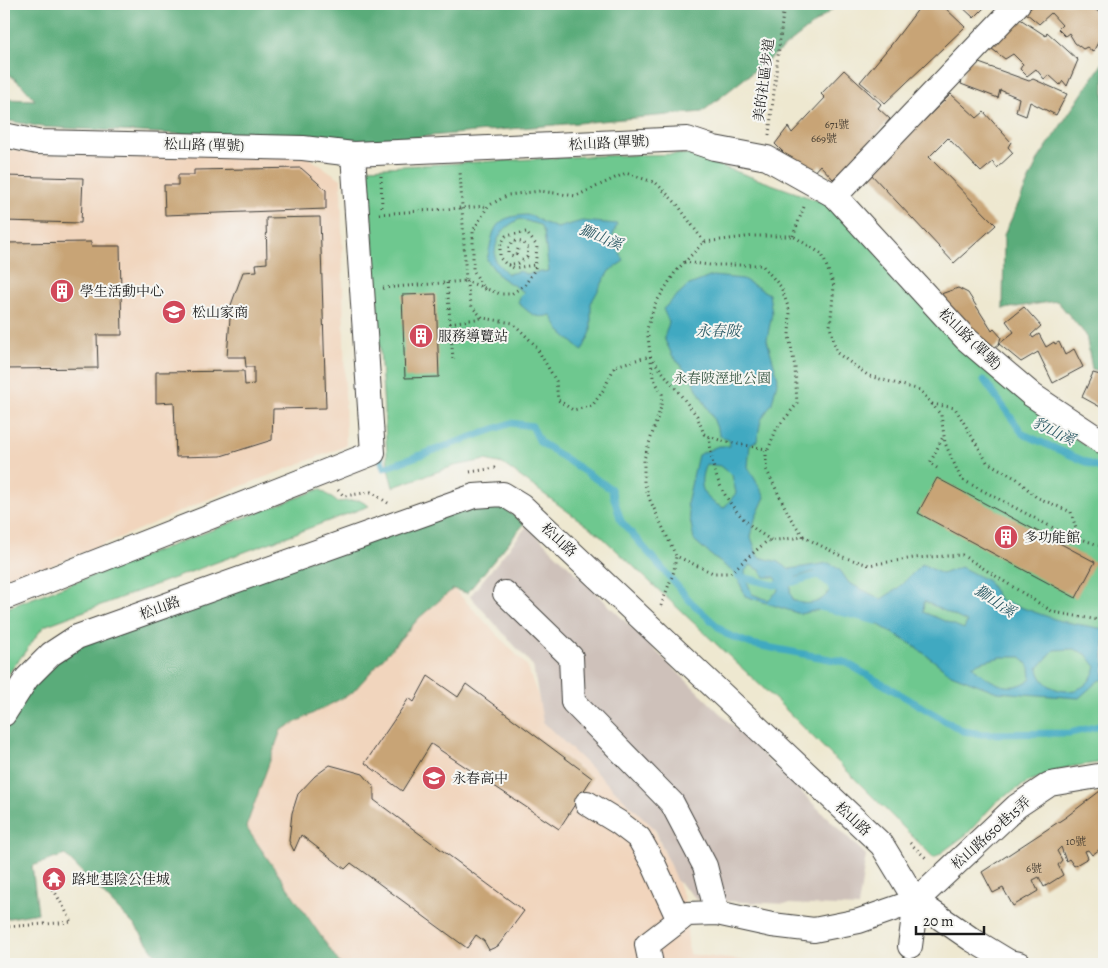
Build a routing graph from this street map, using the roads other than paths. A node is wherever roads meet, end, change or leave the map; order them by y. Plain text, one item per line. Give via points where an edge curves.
1 (1018, 4) edge
2 (4, 135) edge
3 (354, 154) junction
4 (835, 196) junction
5 (1104, 444) edge
6 (504, 593) dead end
7 (4, 598) edge
8 (4, 714) edge
9 (1104, 775) edge
10 (587, 802) dead end
11 (916, 901) junction
12 (717, 913) junction
13 (679, 920) junction
14 (910, 946) dead end
15 (651, 964) edge
16 (1019, 964) edge

1 - 4 street
2 - 3 street, 松山路 (單號) via 37,142 303,148
3 - 4 street, 松山路 (單號) via 687,140 766,158
3 - 7 street via 373,453
4 - 5 street, 松山路 (單號) via 965,338 1032,395
6 - 12 street via 571,657 573,702 672,803 705,866
8 - 11 street, 松山路 via 27,678 51,654 77,637 474,496 503,494 521,505 882,846
9 - 11 street, 松山路650巷15弄 via 1050,784 1017,806
10 - 13 street via 639,838
11 - 12 street via 859,921 814,930
11 - 14 street
11 - 16 street, 松山路 via 971,939 1009,962
12 - 13 street via 687,914
13 - 15 street via 647,944

